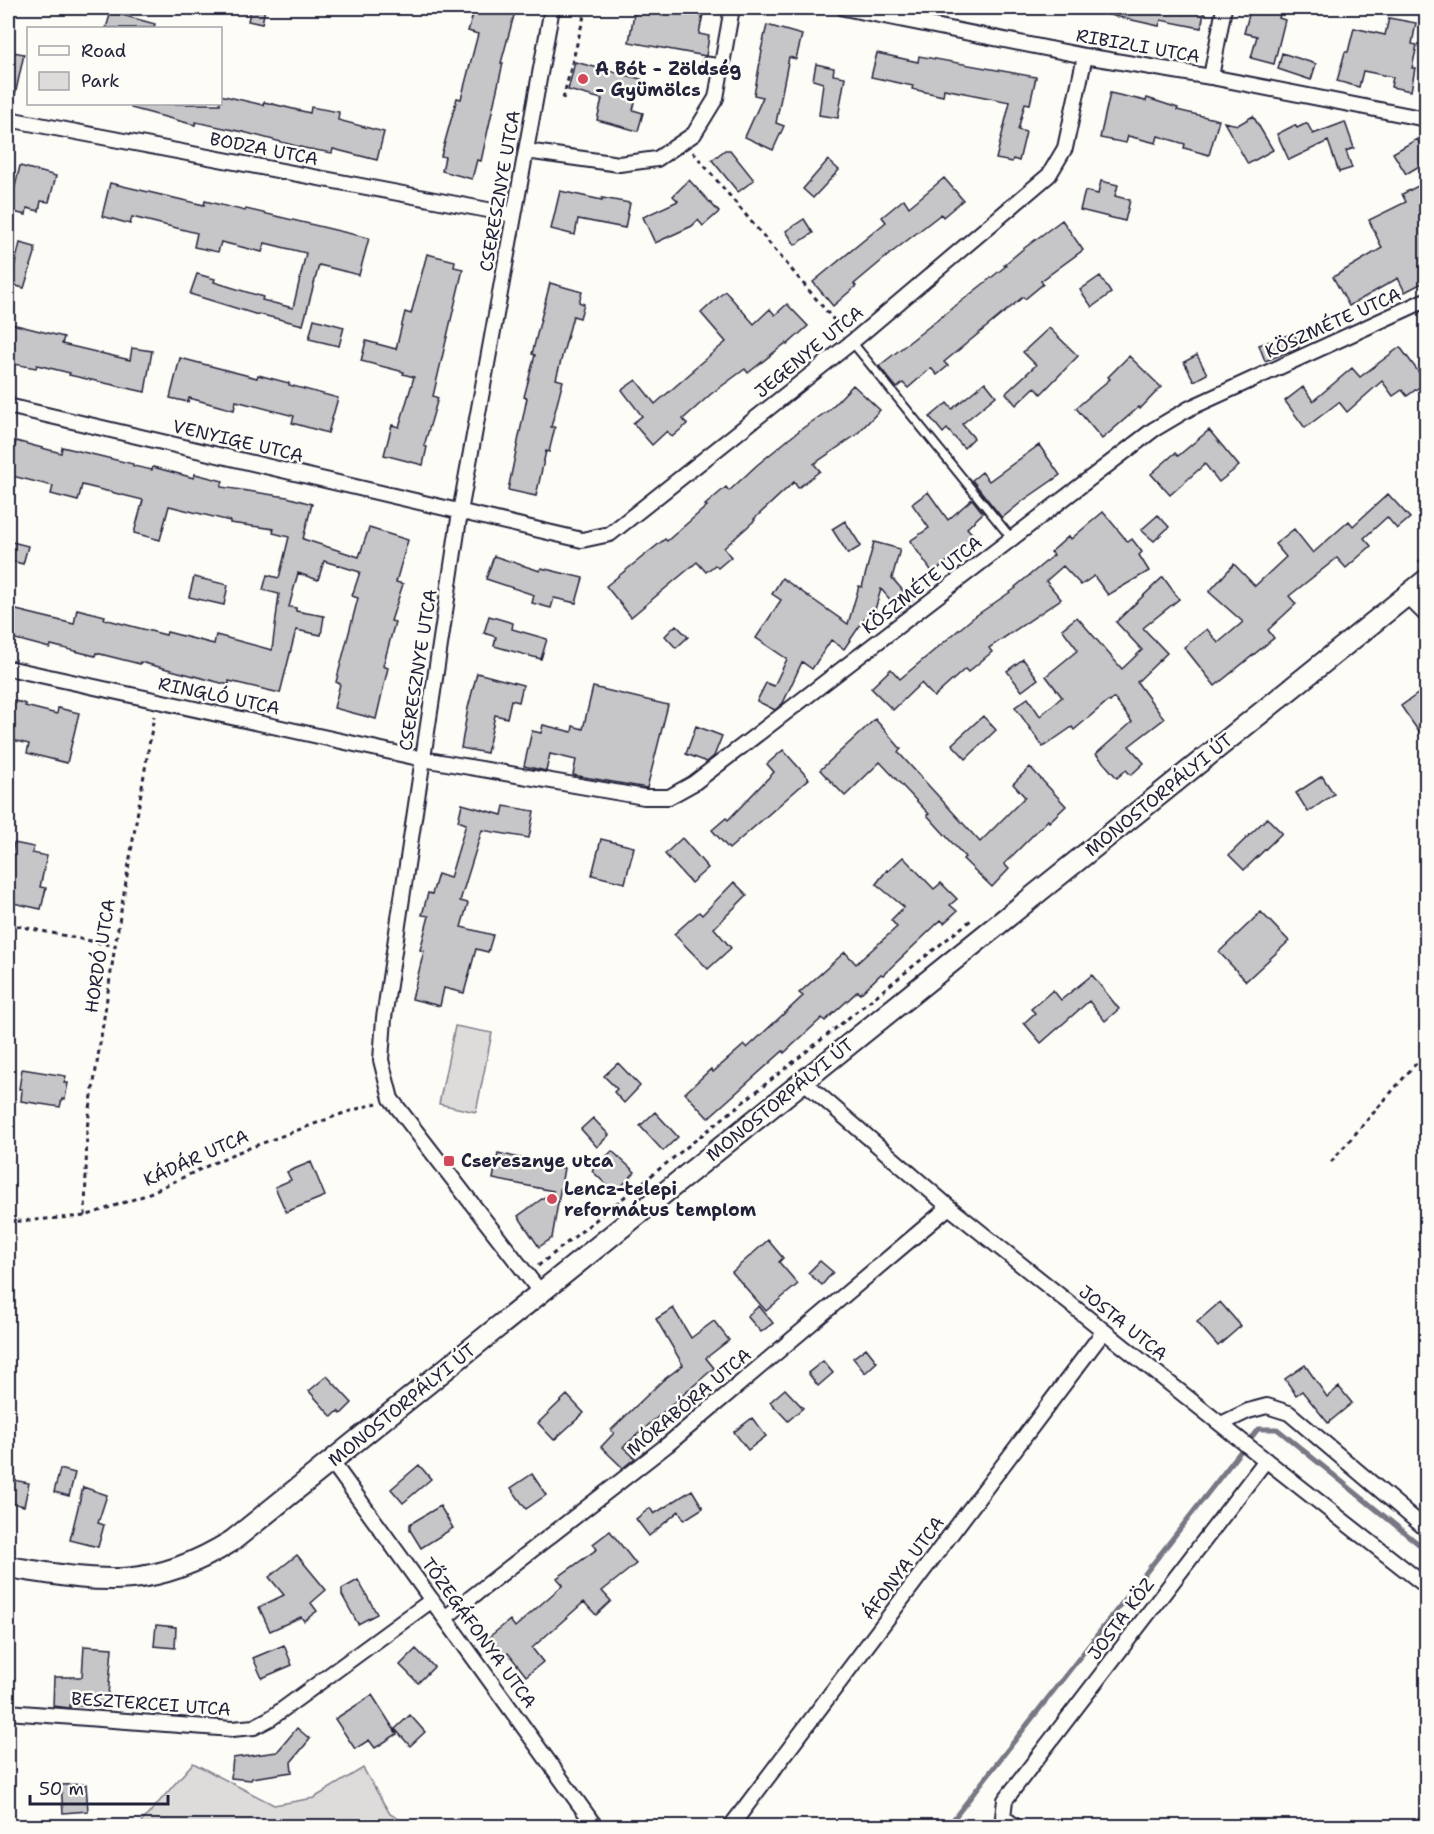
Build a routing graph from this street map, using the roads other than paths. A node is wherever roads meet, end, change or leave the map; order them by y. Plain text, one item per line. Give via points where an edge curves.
1 (552, 8) edge
2 (732, 8) edge
3 (844, 8) edge
4 (1224, 8) edge
5 (1085, 56) junction
6 (707, 61) dead end
7 (722, 63) junction
8 (1211, 76) junction
9 (8, 118) edge
10 (1426, 119) edge
11 (526, 150) junction
12 (514, 215) junction
13 (1426, 300) edge
14 (852, 342) junction
15 (8, 406) edge
16 (460, 512) junction
17 (1012, 539) junction
18 (1426, 580) edge
19 (1407, 596) junction
20 (1426, 615) edge
21 (8, 668) edge
22 (423, 759) junction
23 (803, 1081) junction
24 (949, 1207) junction
25 (541, 1293) junction
26 (1104, 1331) junction
27 (1221, 1424) junction
28 (1266, 1460) junction
29 (332, 1462) junction
30 (1426, 1529) edge
31 (8, 1567) edge
32 (1426, 1586) edge
33 (432, 1600) junction
34 (446, 1617) junction
35 (8, 1712) edge
36 (595, 1827) edge
37 (730, 1827) edge
38 (1016, 1827) edge

1 - 11 street, CSERESZNYE UTCA
2 - 7 street
3 - 5 street, RIBIZLI UTCA
4 - 8 street
5 - 8 street, RIBIZLI UTCA
5 - 14 street, JEGENYE UTCA via 1065,148 1049,175
6 - 7 lane
7 - 11 street via 716,98 694,134 657,159 620,164
8 - 10 street, RIBIZLI UTCA
9 - 12 street, BODZA UTCA
11 - 12 street, CSERESZNYE UTCA
12 - 16 street, CSERESZNYE UTCA
13 - 17 street, KÖSZMÉTE UTCA via 1190,408 1153,430
14 - 16 street, JEGENYE UTCA via 610,534 582,540
14 - 17 lane
15 - 16 street, VENYIGE UTCA
16 - 22 street, CSERESZNYE UTCA
17 - 22 street, KÖSZMÉTE UTCA via 694,783 669,797 644,797
18 - 19 street, MONOSTORPÁLYI ÚT
19 - 20 street
19 - 23 street, MONOSTORPÁLYI ÚT
21 - 22 street, RINGLÓ UTCA
22 - 25 street, CSERESZNYE UTCA via 381,1060 391,1099
23 - 24 street, JOSTA UTCA
23 - 25 street, MONOSTORPÁLYI ÚT
24 - 26 street, JOSTA UTCA
24 - 34 street, MÓRABÓRA UTCA via 667,1445
25 - 29 street, MONOSTORPÁLYI ÚT
26 - 27 street, JOSTA UTCA
26 - 37 street, ÁFONYA UTCA
27 - 28 street, JOSTA UTCA
27 - 30 street via 1267,1406 1289,1413
28 - 32 street, JOSTA UTCA
28 - 38 street, JOSTA KÖZ via 1005,1800 1003,1817
29 - 31 street, MONOSTORPÁLYI ÚT via 232,1541 182,1568 120,1580
29 - 33 street, TŐZEGÁFONYA UTCA
33 - 34 street, TŐZEGÁFONYA UTCA
33 - 35 street, BESZTERCEI UTCA via 254,1727 232,1729
34 - 36 street, TŐZEGÁFONYA UTCA

